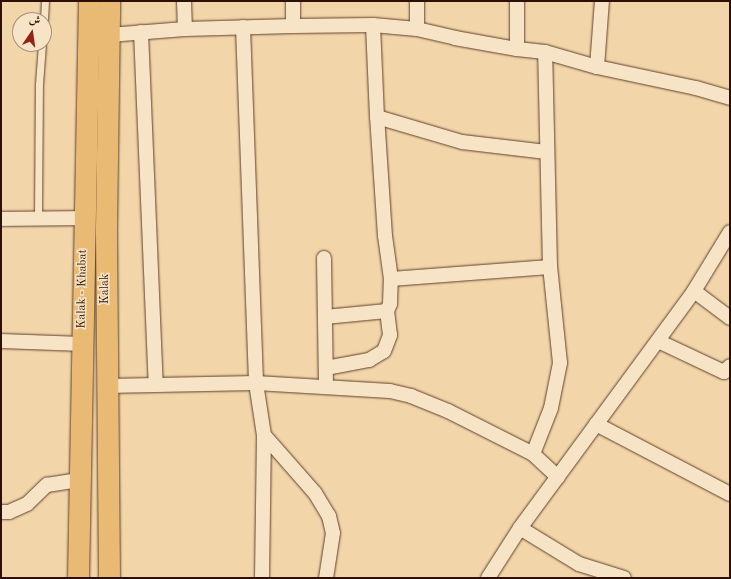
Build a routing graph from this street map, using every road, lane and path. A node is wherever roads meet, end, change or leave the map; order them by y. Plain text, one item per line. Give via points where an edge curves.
1 (45, 1) edge
2 (89, 1) edge
3 (109, 1) edge
4 (184, 1) edge
5 (293, 1) edge
6 (417, 1) edge
7 (517, 1) edge
8 (602, 1) edge
9 (44, 12) edge
10 (372, 25) junction
11 (294, 26) junction
12 (243, 27) junction
13 (185, 29) junction
14 (417, 29) junction
15 (141, 32) junction
16 (109, 35) junction
17 (517, 49) junction
18 (41, 52) edge
19 (545, 52) junction
20 (597, 67) junction
21 (730, 98) edge
22 (377, 116) junction
23 (546, 152) junction
24 (85, 218) junction
25 (1, 219) edge
26 (38, 219) junction
27 (730, 232) edge
28 (324, 258) dead end
29 (550, 267) junction
30 (391, 279) junction
31 (694, 291) junction
32 (387, 311) junction
33 (325, 317) junction
34 (730, 318) edge
35 (1, 341) edge
36 (658, 341) junction
37 (82, 344) junction
38 (326, 368) junction
39 (727, 369) edge
40 (256, 383) junction
41 (156, 385) junction
42 (106, 386) junction
43 (326, 387) junction
44 (596, 424) junction
45 (264, 435) junction
46 (533, 454) junction
47 (558, 477) junction
48 (79, 480) junction
49 (730, 494) edge
50 (1, 512) edge
51 (520, 528) junction
52 (78, 578) edge
53 (109, 578) edge
54 (262, 578) edge
55 (326, 578) edge
56 (488, 578) edge
57 (624, 578) edge

1 - 9 lane
2 - 24 main road, Kalak - Khabat
3 - 16 main road, Kalak
4 - 13 street
5 - 11 street
6 - 14 street
7 - 17 street
8 - 20 street
10 - 11 street
10 - 14 street
10 - 22 street
11 - 12 street
12 - 13 street
12 - 40 street
13 - 15 street
14 - 17 street
15 - 16 street
15 - 41 street
16 - 42 main road, Kalak
17 - 19 street
18 - 26 lane via 38,84
19 - 20 street
19 - 23 street
20 - 21 street via 696,88
22 - 23 street via 462,142
22 - 30 street via 385,236
23 - 29 street
24 - 26 street
24 - 37 main road, Kalak - Khabat
25 - 26 street
27 - 31 street
28 - 33 street
29 - 30 street
29 - 46 street via 560,363 551,408
30 - 32 street via 390,304
31 - 34 street
31 - 36 street
32 - 33 street
32 - 38 street via 390,335 384,351 369,360
33 - 38 street
35 - 37 street
36 - 39 street
36 - 44 street
37 - 48 main road, Kalak - Khabat
38 - 43 street
40 - 41 street
40 - 43 street
40 - 45 street
41 - 42 street
42 - 53 main road, Kalak
43 - 46 street via 390,391 411,396 448,411
44 - 47 street
44 - 49 street
45 - 54 street
45 - 55 street via 315,493 329,516 333,533
46 - 47 street
47 - 51 street
48 - 50 street via 47,485 27,504 9,512
48 - 52 main road, Kalak - Khabat
51 - 56 street
51 - 57 street via 579,564

